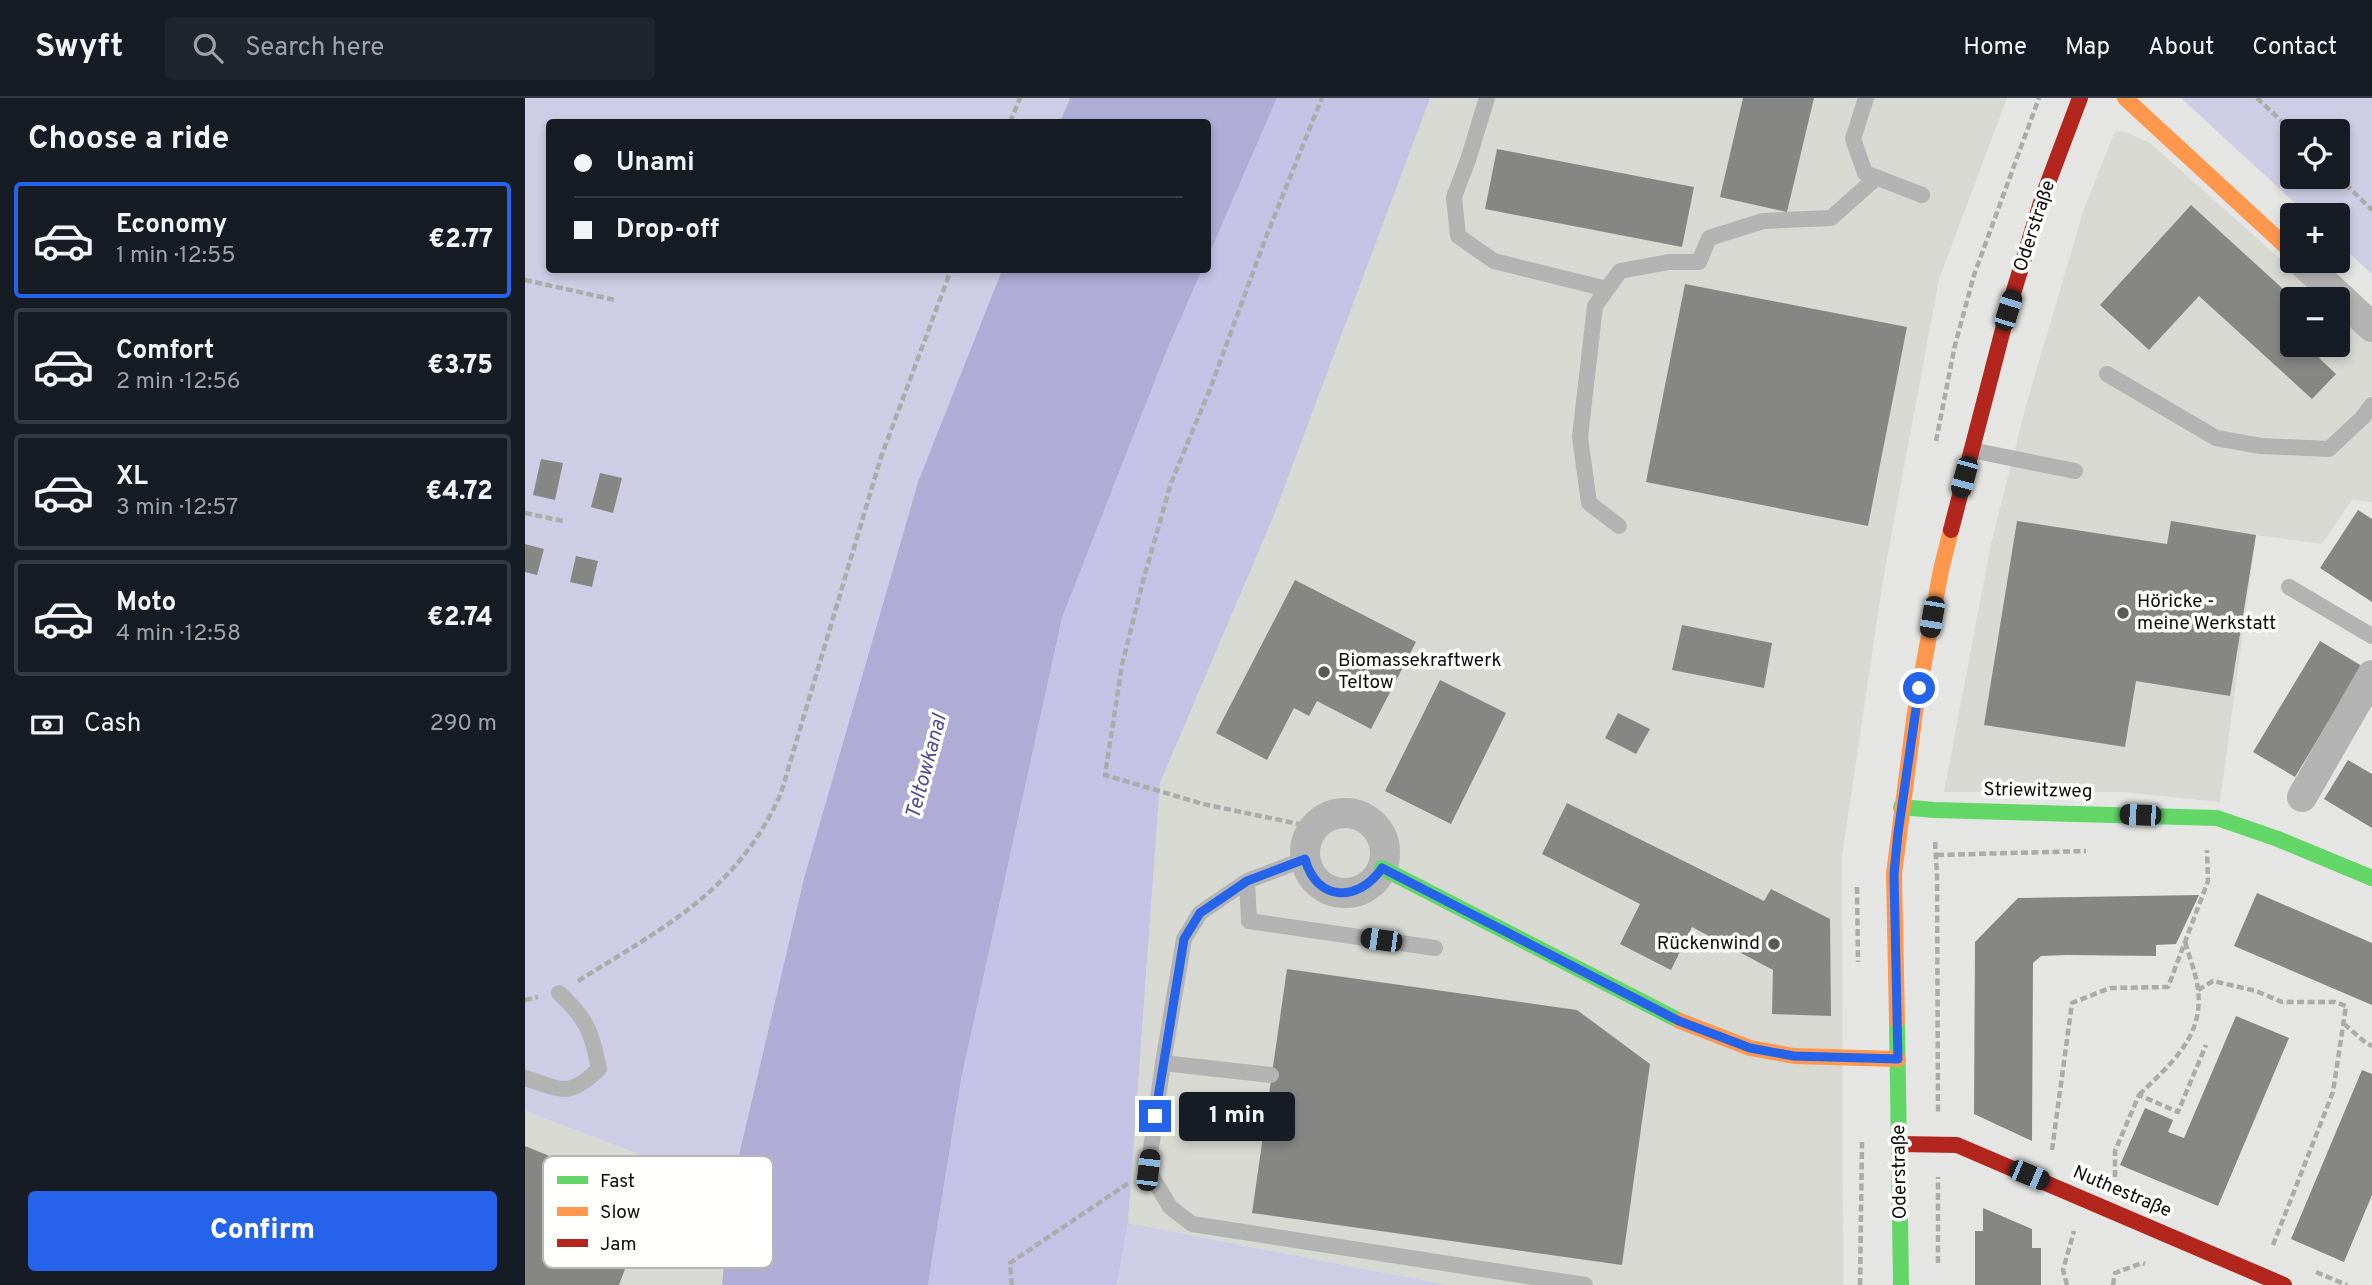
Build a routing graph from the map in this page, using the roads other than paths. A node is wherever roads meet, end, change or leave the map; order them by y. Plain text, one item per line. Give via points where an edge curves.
1 (1487, 98) edge
2 (1866, 98) edge
3 (2080, 98) edge
4 (2125, 98) edge
5 (1876, 178) junction
6 (1922, 195) dead end
7 (2280, 241) edge
8 (2314, 273) edge
9 (1607, 289) junction
10 (2372, 327) edge
11 (2106, 374) dead end
12 (2372, 405) edge
13 (1971, 450) junction
14 (2075, 471) dead end
15 (1619, 526) dead end
16 (2289, 587) dead end
17 (2372, 636) edge
18 (2372, 675) edge
19 (2302, 797) dead end
20 (1901, 807) junction
21 (1305, 859) junction
22 (1382, 868) junction
23 (2372, 878) edge
24 (1247, 881) junction
25 (1435, 948) dead end
26 (559, 993) road end
27 (1898, 1059) junction
28 (1163, 1063) junction
29 (1271, 1075) dead end
30 (525, 1078) edge
31 (1899, 1144) junction
32 (1585, 1285) edge
33 (1901, 1285) edge
34 (2284, 1285) edge

1 - 9 lane via 1454,197 1458,236 1495,261
2 - 5 lane via 1853,139 1865,173
3 - 13 street, Oderstraße via 2043,196
4 - 7 street
5 - 6 lane
5 - 9 lane via 1831,218 1763,221 1709,238 1699,262 1620,271
8 - 10 street
9 - 15 lane via 1595,306 1580,437 1589,503
11 - 12 lane via 2216,438 2261,446 2329,449
13 - 14 lane
13 - 20 street, Oderstraße via 1941,570
16 - 17 lane
18 - 19 street
20 - 23 street, Striewitzweg via 2217,818
20 - 27 street, Oderstraße via 1894,874
21 - 22 street via 1320,885 1341,893 1355,892 1373,881
21 - 22 street via 1313,827 1333,813 1345,812 1372,822 1383,838
21 - 24 lane
22 - 27 street via 1679,1021 1750,1048 1794,1056
24 - 25 lane via 1248,921
24 - 28 lane via 1200,913 1184,939
26 - 30 lane via 581,1014 599,1069 582,1085 563,1090
27 - 31 street, Oderstraße
28 - 29 lane
28 - 32 lane via 1148,1170 1170,1207 1192,1224
31 - 33 street, Oderstraße
31 - 34 street, Nuthestraße via 1957,1145

